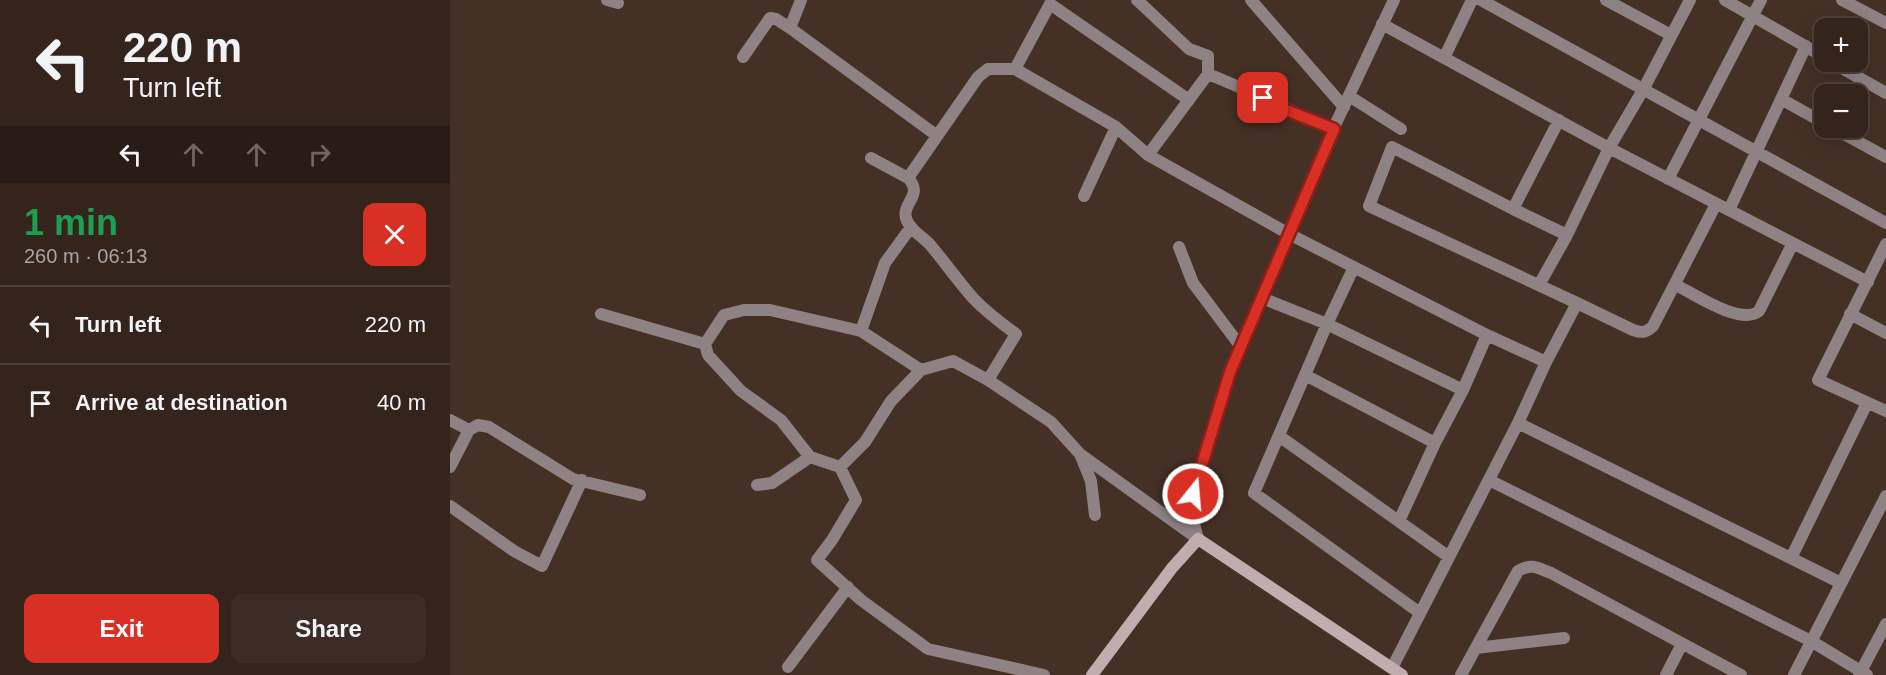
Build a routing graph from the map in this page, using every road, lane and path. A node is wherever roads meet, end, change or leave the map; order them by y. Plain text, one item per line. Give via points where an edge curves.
1 (801, 0) edge
2 (1137, 0) edge
3 (1251, 0) edge
4 (1394, 0) edge
5 (1472, 0) edge
6 (1481, 0) edge
7 (1606, 0) edge
8 (1690, 0) edge
9 (1725, 0) edge
10 (1761, 0) edge
11 (1842, 0) edge
12 (1752, 16) junction
13 (1886, 23) edge
14 (1382, 24) junction
15 (790, 28) junction
16 (1671, 35) junction
17 (1806, 46) junction
18 (1814, 51) edge
19 (743, 57) dead end
20 (1444, 58) junction
21 (1015, 69) junction
22 (1849, 72) edge
23 (1208, 74) junction
24 (1643, 90) junction
25 (1886, 93) edge
26 (1781, 99) junction
27 (1189, 100) junction
28 (1346, 101) junction
29 (1814, 117) edge
30 (1559, 120) junction
31 (1697, 120) junction
32 (1116, 127) junction
33 (1334, 129) junction
34 (1401, 129) dead end
35 (936, 135) junction
36 (1851, 138) edge
37 (1608, 148) junction
38 (1756, 150) junction
39 (1148, 155) junction
40 (1886, 157) edge
41 (871, 158) dead end
42 (908, 178) junction
43 (1668, 179) junction
44 (1084, 196) dead end
45 (1716, 204) junction
46 (1513, 209) junction
47 (1729, 210) junction
48 (1886, 223) edge
49 (911, 227) junction
50 (1289, 234) junction
51 (1568, 235) junction
52 (1793, 243) junction
53 (1886, 244) edge
54 (1179, 247) dead end
55 (1354, 267) junction
56 (1868, 282) junction
57 (1539, 285) junction
58 (1676, 285) junction
59 (1262, 298) junction
60 (1577, 303) junction
61 (601, 314) dead end
62 (1850, 314) junction
63 (1327, 324) junction
64 (861, 331) junction
65 (1886, 333) edge
66 (1487, 335) junction
67 (705, 344) junction
68 (1241, 348) junction
69 (1546, 362) junction
70 (921, 370) junction
71 (1305, 375) junction
72 (988, 380) junction
73 (1463, 390) junction
74 (1867, 403) junction
75 (1886, 411) edge
76 (450, 420) edge
77 (1518, 423) junction
78 (469, 430) junction
79 (1279, 436) junction
80 (1435, 443) junction
81 (1080, 453) junction
82 (810, 457) junction
83 (450, 467) edge
84 (840, 467) junction
85 (582, 480) junction
86 (1489, 480) junction
87 (756, 485) dead end
88 (640, 495) dead end
89 (1886, 496) edge
90 (450, 506) edge
91 (1095, 515) dead end
92 (1399, 521) junction
93 (1198, 539) junction
94 (1449, 557) junction
95 (1791, 558) junction
96 (1842, 583) junction
97 (848, 587) junction
98 (1420, 613) junction
99 (1886, 624) edge
100 (1564, 638) dead end
101 (1812, 641) junction
102 (1682, 644) junction
103 (1476, 648) junction
104 (788, 666) dead end
105 (1005, 671) edge
106 (1397, 671) edge
107 (1736, 674) edge
108 (1862, 674) edge
109 (1044, 675) edge
110 (1092, 675) edge
111 (1461, 675) edge
112 (1666, 675) edge
113 (1794, 675) edge

1 - 15 street
2 - 23 street via 1189,49 1208,56
3 - 28 street
4 - 14 street
5 - 20 street
6 - 24 street
7 - 16 street
8 - 16 street
9 - 12 street
10 - 12 street
11 - 13 street
12 - 17 street
12 - 31 street
14 - 20 street
14 - 28 street
15 - 19 street via 770,18
15 - 35 street
16 - 24 street
17 - 18 street
17 - 26 street
20 - 30 street
21 - 27 street via 1050,4
21 - 32 street
21 - 35 street via 988,69 978,77
22 - 25 street
23 - 27 street
23 - 33 street
24 - 31 street
24 - 37 street
26 - 29 street
26 - 38 street
27 - 39 street
28 - 33 street
28 - 34 street
30 - 37 street
30 - 46 street
31 - 38 street
31 - 43 street
32 - 39 street
32 - 44 street
33 - 50 street
35 - 42 street
36 - 40 street
37 - 43 street
37 - 51 street
38 - 47 street
38 - 48 street
39 - 50 street
41 - 42 street
42 - 49 street via 914,189 905,219
43 - 45 street
45 - 47 street
45 - 58 street
46 - 51 street
46 - 57 street via 1392,147 1369,206
47 - 52 street
49 - 64 street via 885,263
49 - 72 street via 973,298 1016,334
50 - 55 street
50 - 59 street
51 - 57 street
52 - 56 street
52 - 58 street via 1754,315 1726,310
53 - 56 street
54 - 68 street via 1193,283
55 - 63 street
55 - 66 street
56 - 62 street
57 - 60 street
58 - 60 street via 1653,326 1641,333
59 - 63 street
59 - 68 street
60 - 69 street
61 - 67 street
62 - 65 street
62 - 74 street via 1818,380
63 - 71 street
63 - 73 street
64 - 67 street via 770,310 744,310 724,315
64 - 70 street
66 - 69 street
66 - 73 street
67 - 82 street via 708,355 741,391 781,420
68 - 93 street via 1193,494 1192,516
69 - 77 street
70 - 72 street via 953,361
70 - 84 street via 891,401 866,442
71 - 79 street
71 - 80 street
72 - 81 street via 1051,422
73 - 80 street
74 - 75 street
74 - 95 street
76 - 78 street
77 - 86 street
77 - 95 street
78 - 83 street
78 - 85 street via 478,425 489,427 573,479
79 - 92 street
79 - 98 street via 1254,493
80 - 92 street
81 - 91 street via 1091,481
81 - 93 street
82 - 84 street
82 - 87 street via 772,483
84 - 97 street via 856,500 817,560
85 - 88 street
85 - 90 street via 542,566 513,551
86 - 94 street
86 - 101 street
89 - 96 street
92 - 94 street
93 - 106 street
93 - 110 street
94 - 98 street
95 - 96 street
96 - 101 street
97 - 104 street
97 - 105 street via 928,650
98 - 106 street
99 - 108 street
100 - 103 street
101 - 108 street
101 - 113 street
102 - 103 street via 1551,573 1526,566 1518,571
102 - 107 street
102 - 112 street
103 - 111 street
105 - 109 street

